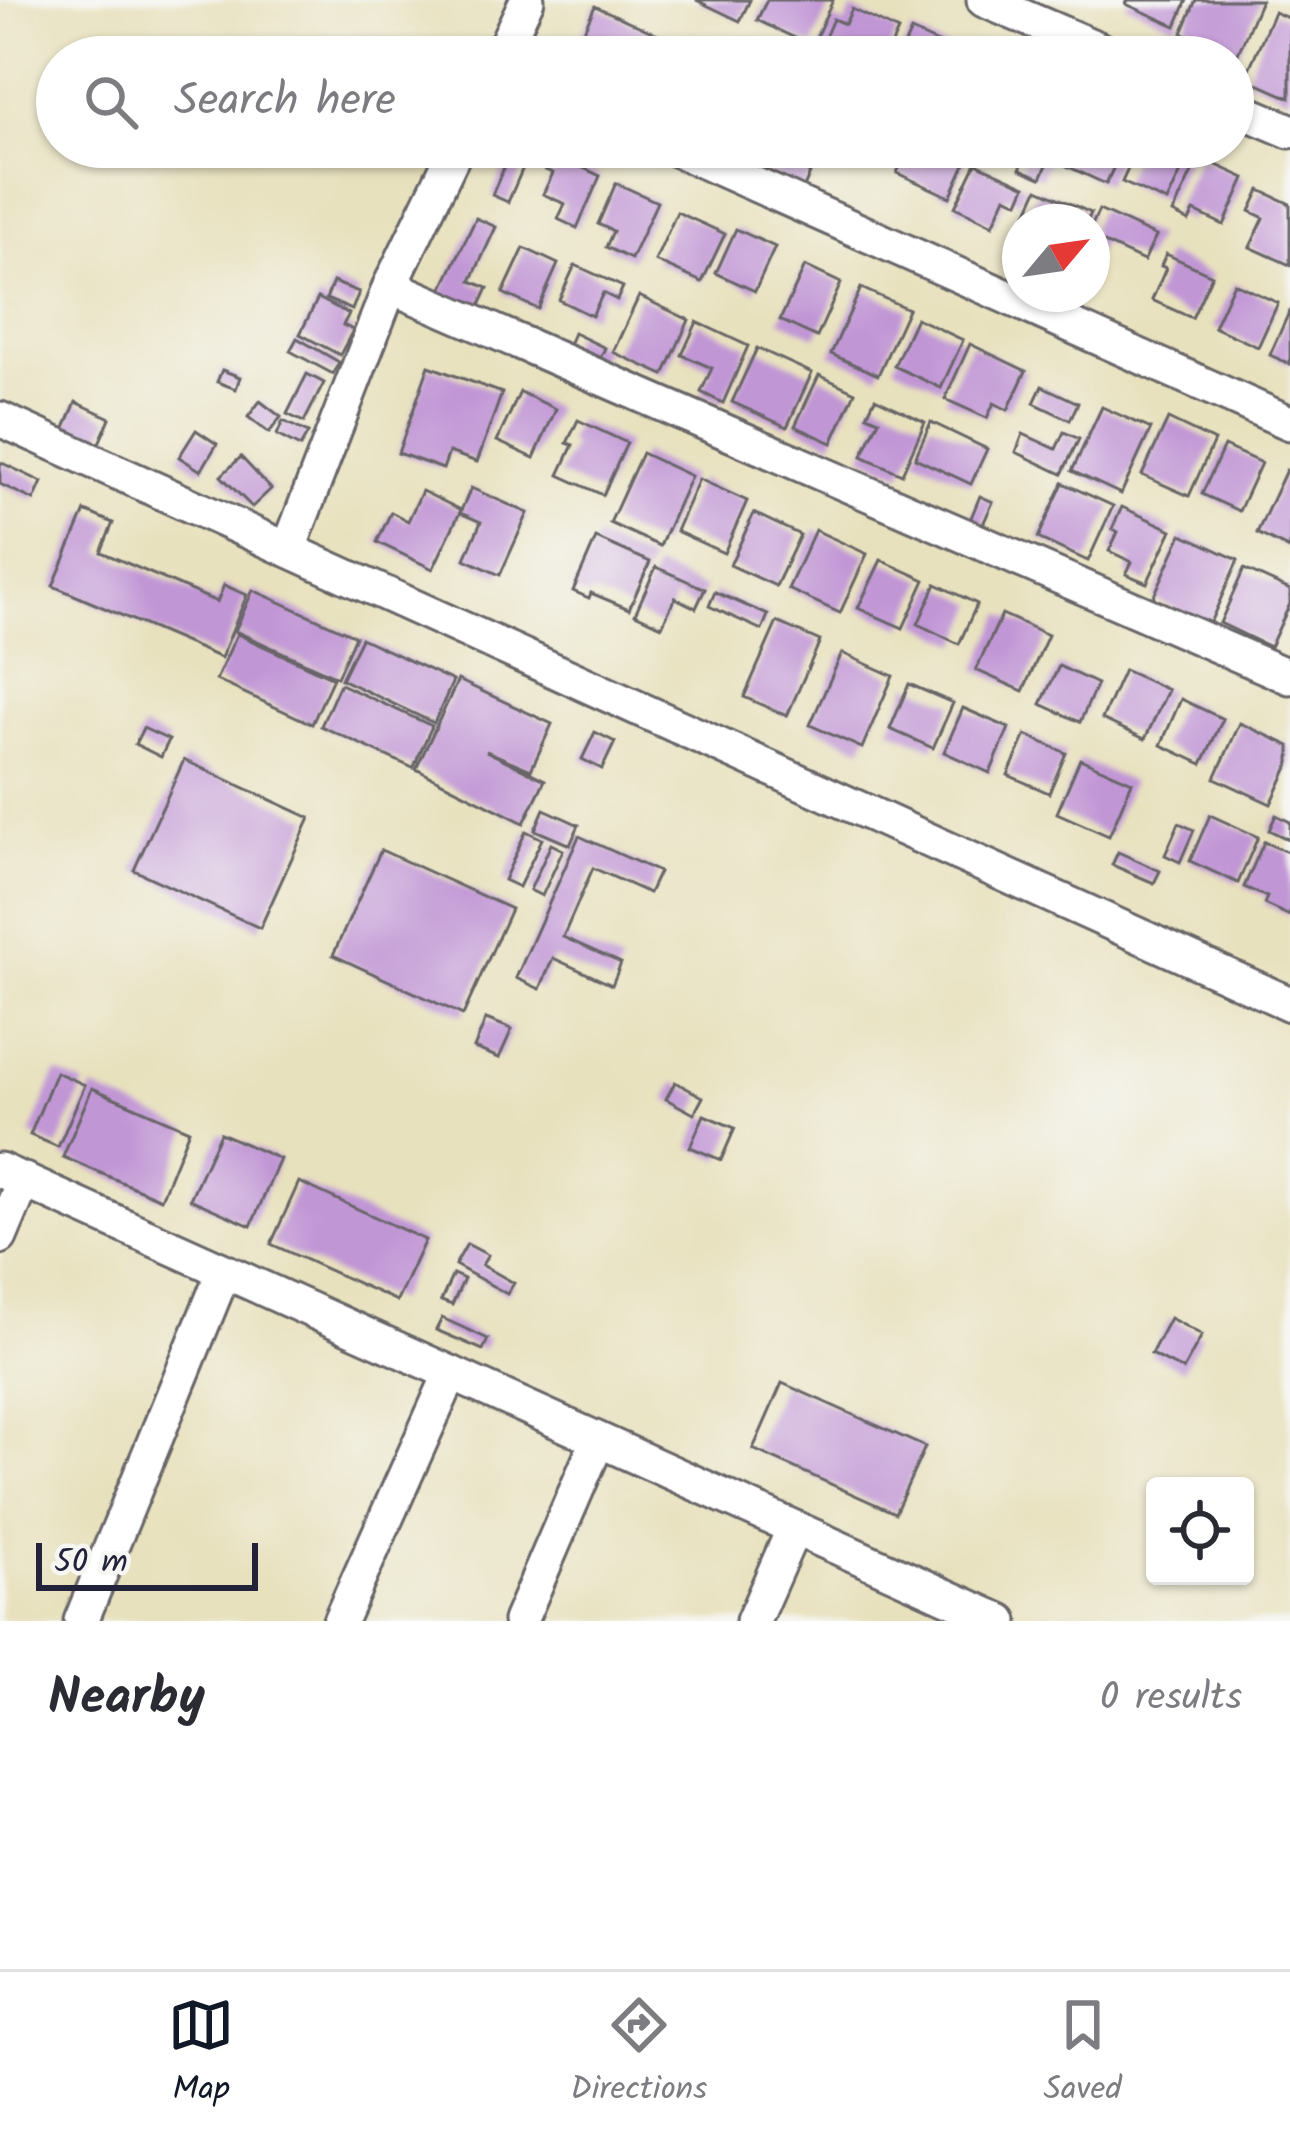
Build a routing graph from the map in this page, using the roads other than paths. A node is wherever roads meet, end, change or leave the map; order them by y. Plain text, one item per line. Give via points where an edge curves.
1 (526, 0) edge
2 (984, 0) edge
3 (510, 36) edge
4 (1068, 36) edge
5 (1254, 116) edge
6 (1290, 131) edge
7 (447, 168) edge
8 (718, 168) edge
9 (390, 286) junction
10 (0, 419) edge
11 (1290, 423) edge
12 (289, 548) junction
13 (1290, 677) edge
14 (1290, 1004) edge
15 (12, 1175) edge
16 (0, 1238) edge
17 (224, 1271) junction
18 (451, 1373) junction
19 (598, 1440) junction
20 (794, 1528) junction
21 (981, 1617) edge
22 (81, 1621) edge
23 (340, 1621) edge
24 (520, 1621) edge
25 (753, 1621) edge

1 - 3 street
2 - 4 street
5 - 6 street
7 - 9 street
8 - 11 street
9 - 12 street
9 - 13 street
10 - 12 street
12 - 14 street
15 - 16 street
15 - 17 street
17 - 18 street
17 - 22 street
18 - 19 street
18 - 23 street
19 - 20 street
19 - 24 street
20 - 21 street
20 - 25 street

